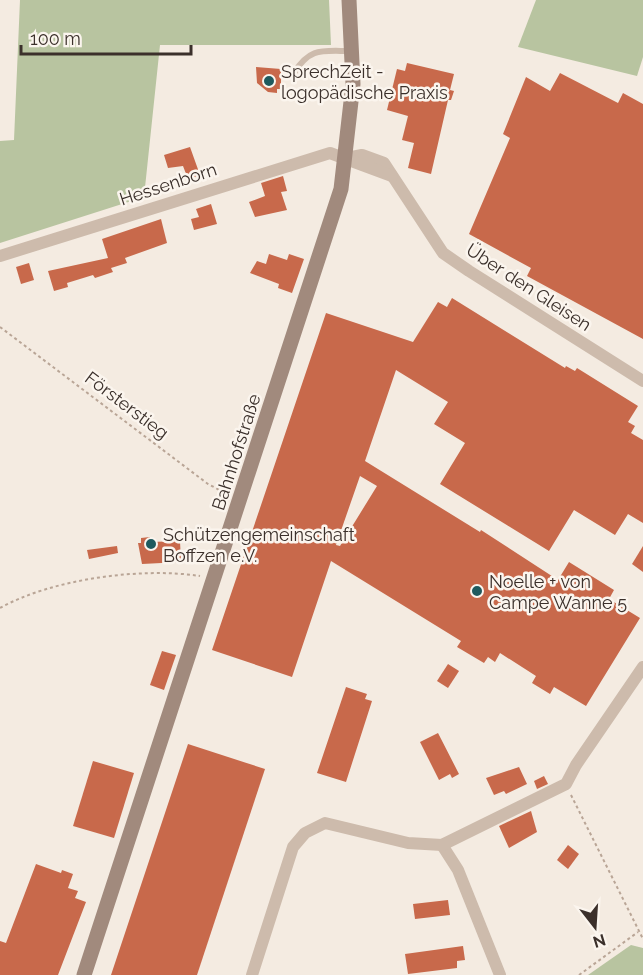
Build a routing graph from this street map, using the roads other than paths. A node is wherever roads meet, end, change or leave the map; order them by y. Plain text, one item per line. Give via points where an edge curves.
1 (349, 0) edge
2 (353, 51) junction
3 (294, 73) dead end
4 (347, 158) junction
5 (0, 256) edge
6 (643, 381) edge
7 (643, 667) edge
8 (442, 845) junction
9 (84, 975) edge
10 (252, 975) edge
11 (500, 975) edge

1 - 2 main road, Bahnhofstraße
2 - 3 lane via 309,54
2 - 4 main road, Bahnhofstraße
4 - 5 street, Hessenborn via 330,153 313,157
4 - 6 street, Über den Gleisen via 392,176 443,253 468,272
4 - 9 main road, Bahnhofstraße via 327,237
7 - 8 street via 566,784
8 - 10 street via 408,843 325,823 305,833 293,847
8 - 11 street via 458,870

